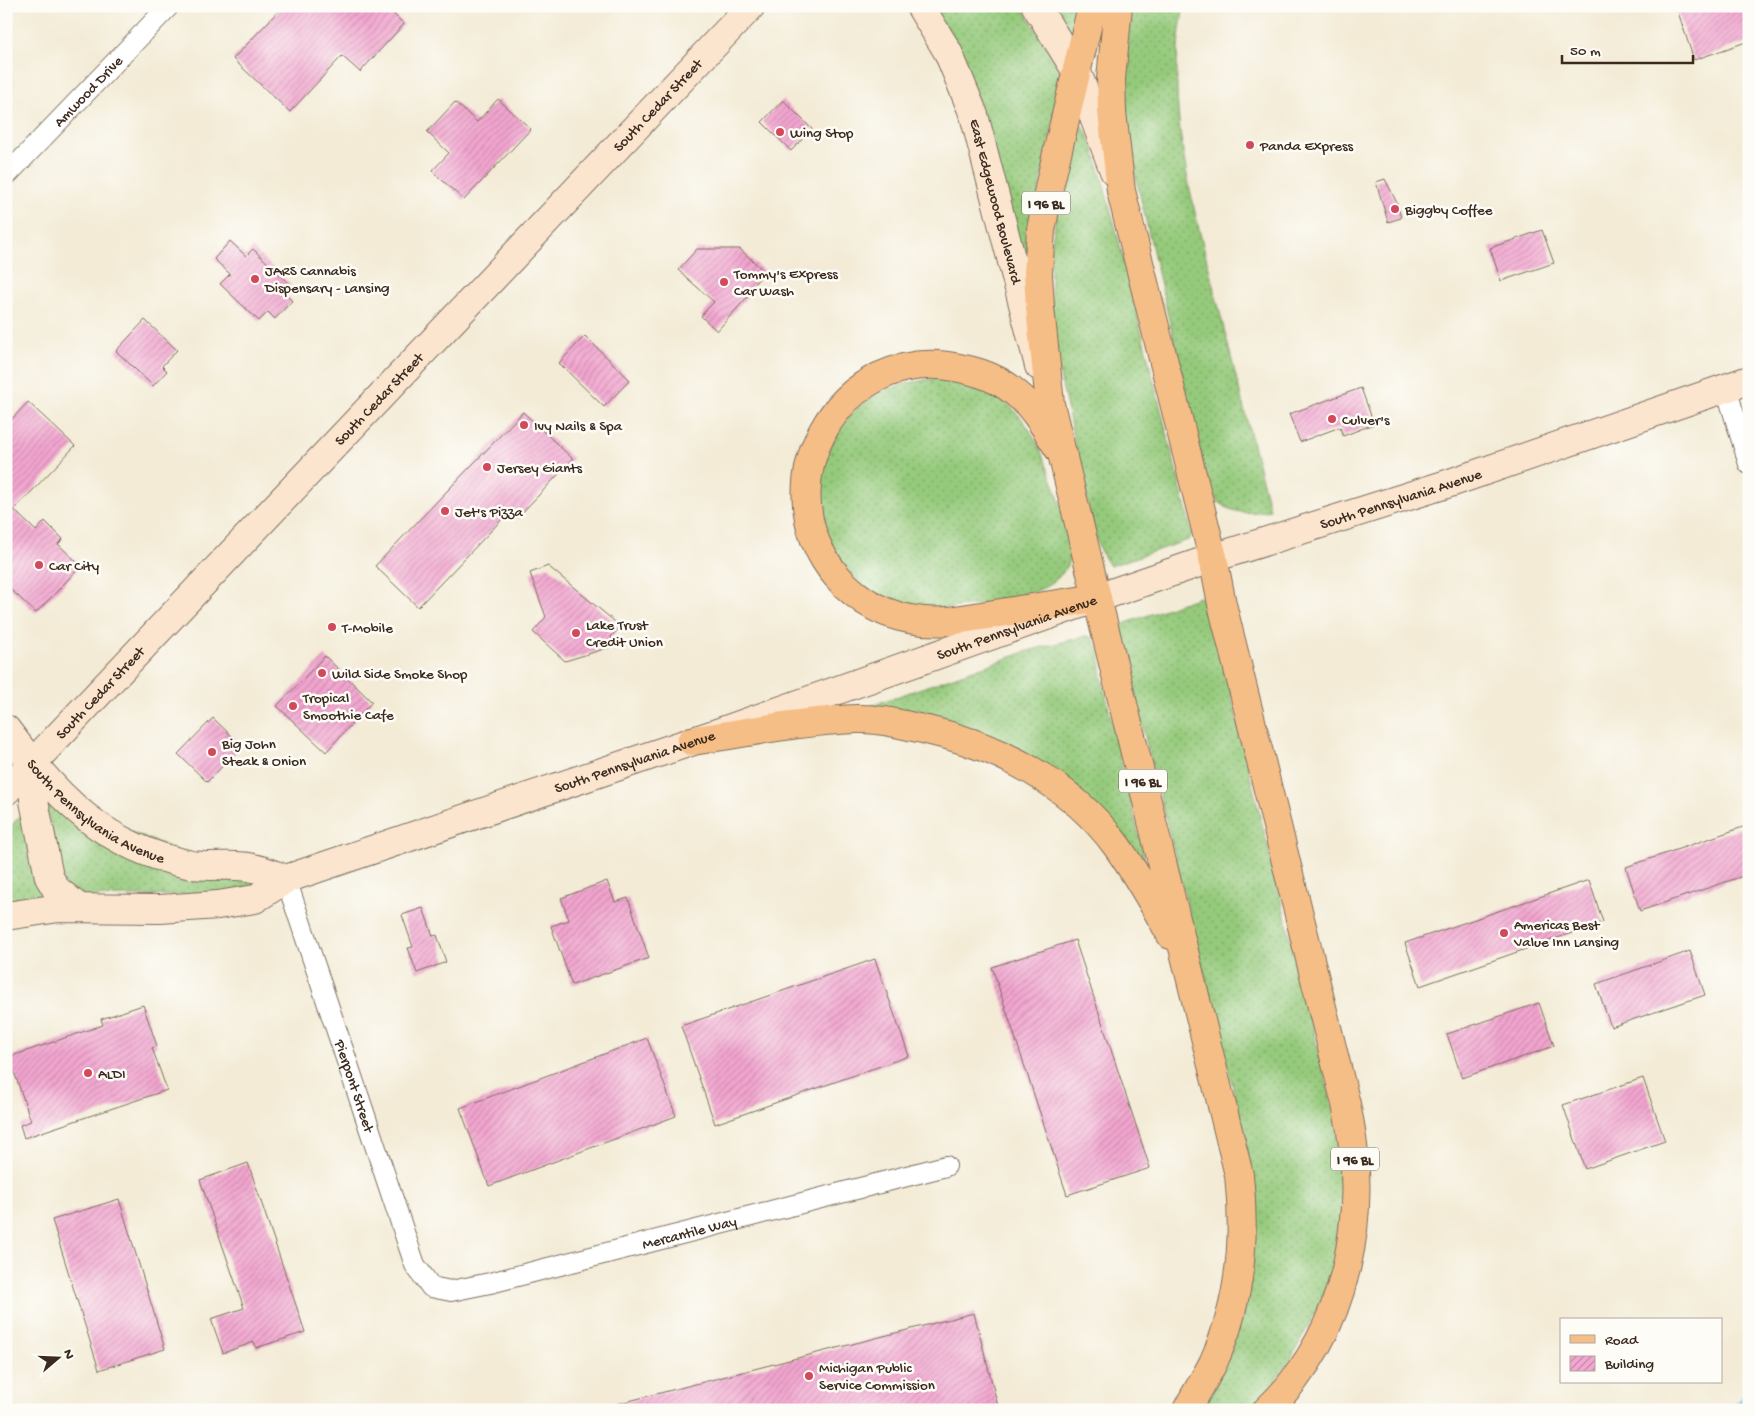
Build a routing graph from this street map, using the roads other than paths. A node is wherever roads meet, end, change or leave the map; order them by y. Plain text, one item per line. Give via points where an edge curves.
1 (169, 6) edge
2 (751, 6) edge
3 (920, 6) edge
4 (1036, 6) edge
5 (1092, 6) edge
6 (1118, 6) edge
7 (1077, 72) junction
8 (6, 176) edge
9 (1121, 191) junction
10 (1737, 384) edge
11 (1050, 404) junction
12 (1063, 455) junction
13 (1749, 464) edge
14 (1213, 558) junction
15 (1097, 598) junction
16 (6, 729) edge
17 (691, 742) junction
18 (33, 763) junction
19 (6, 791) edge
20 (286, 879) junction
21 (78, 907) junction
22 (6, 916) edge
23 (1188, 965) junction
24 (946, 1166) dead end
25 (431, 1287) joint
26 (1187, 1410) edge
27 (1266, 1410) edge

1 - 8 street, Amwood Drive
2 - 18 main road, South Cedar Street
3 - 11 main road, East Edgewood Boulevard via 948,52 974,115 1024,317
4 - 7 main road
5 - 7 main road, I 96 BL
6 - 9 main road, I 96 BL via 1111,79 1112,119
7 - 9 main road
7 - 11 main road, I 96 BL via 1050,183 1040,245 1040,308
9 - 14 main road, I 96 BL
10 - 13 street
10 - 14 main road, South Pennsylvania Avenue via 1450,483
11 - 12 main road, I 96 BL
12 - 15 main road, I 96 BL
12 - 15 main road via 1026,402 999,382 951,366 915,365 896,370 866,383 853,393 823,429 808,473 806,495 811,525 824,558 844,584 872,606 904,619 955,621
14 - 15 main road, South Pennsylvania Avenue
14 - 27 main road, I 96 BL via 1349,1118 1356,1166 1357,1200 1352,1247 1337,1301 1308,1358
15 - 17 main road, South Pennsylvania Avenue
15 - 23 main road, I 96 BL
16 - 18 main road
17 - 20 main road, South Pennsylvania Avenue
17 - 23 main road via 857,719 953,736 1002,754 1050,781 1091,817 1115,844
18 - 19 main road, South Cedar Street
18 - 20 main road, South Pennsylvania Avenue via 55,791 82,816 138,848 198,866 252,867
18 - 21 main road, South Pennsylvania Avenue via 34,801 49,877 56,889
20 - 21 main road, South Pennsylvania Avenue via 255,899 233,903 184,908
20 - 25 street, Pierpont Street via 415,1265
21 - 22 main road, South Pennsylvania Avenue
23 - 26 main road, I 96 BL via 1239,1176 1243,1243 1237,1285 1224,1335 1213,1363
24 - 25 street, Mercantile Way via 490,1282 451,1291

